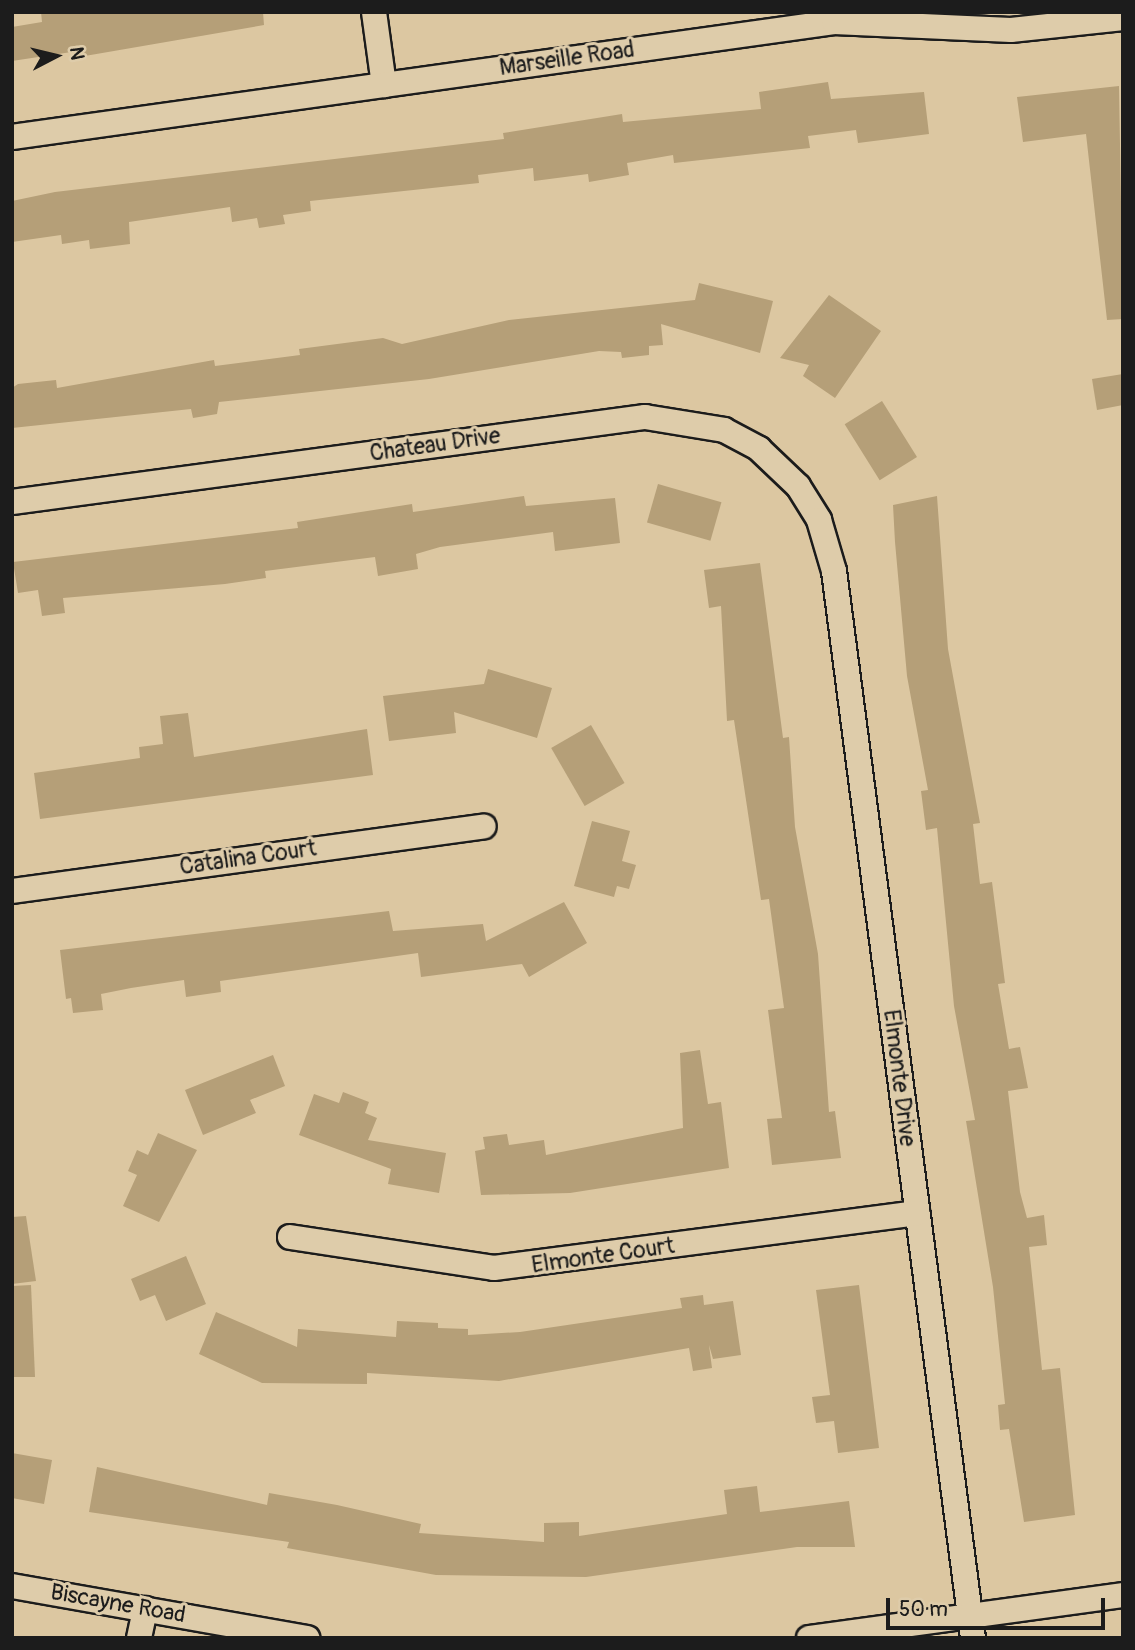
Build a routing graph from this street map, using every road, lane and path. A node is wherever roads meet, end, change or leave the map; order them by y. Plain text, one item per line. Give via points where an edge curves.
1 (374, 12) edge
2 (1123, 18) edge
3 (750, 23) edge
4 (384, 85) junction
5 (12, 136) edge
6 (12, 502) edge
7 (820, 520) joint
8 (484, 826) dead end
9 (12, 891) edge
10 (917, 1213) junction
11 (290, 1237) dead end
12 (12, 1586) edge
13 (1123, 1595) edge
14 (145, 1609) junction
15 (972, 1627) edge
16 (139, 1638) edge
17 (307, 1638) edge
18 (809, 1638) edge

1 - 4 street
2 - 3 street, Marseille Road via 1011,30 845,21
3 - 4 street, Marseille Road
4 - 5 street, Marseille Road
6 - 7 street, Chateau Drive via 658,417 724,429 759,449 798,486
7 - 10 street, Elmonte Drive via 834,571
8 - 9 street, Catalina Court
10 - 11 street, Elmonte Court via 494,1268
10 - 15 street, Elmonte Drive
12 - 14 street, Biscayne Road
13 - 15 street
14 - 16 street
14 - 17 street, Biscayne Road
15 - 18 street

